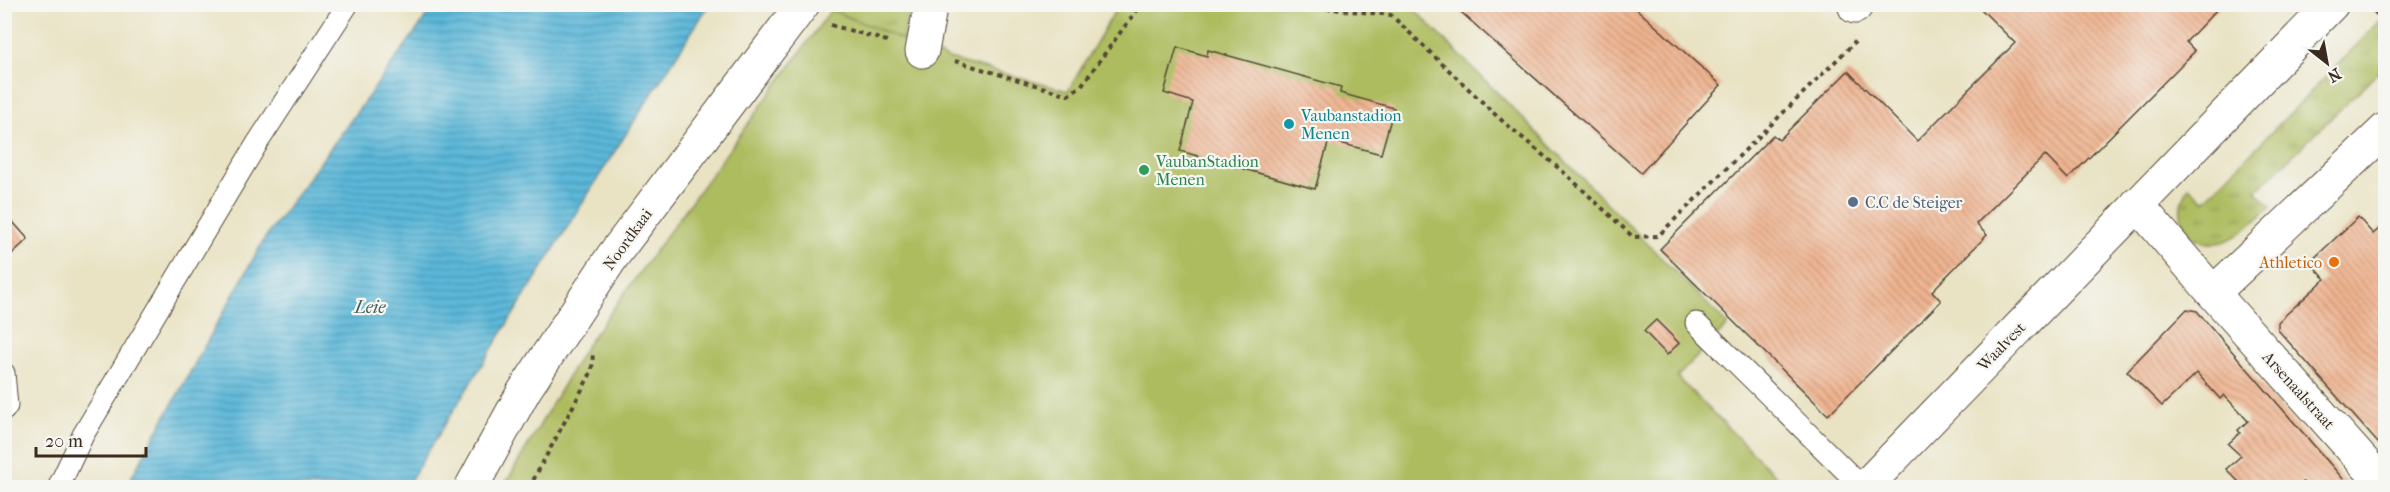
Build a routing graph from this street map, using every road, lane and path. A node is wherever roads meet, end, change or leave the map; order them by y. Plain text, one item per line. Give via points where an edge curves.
1 (348, 4) edge
2 (931, 4) edge
3 (1145, 4) edge
4 (1281, 4) edge
5 (2332, 4) edge
6 (2367, 4) edge
7 (1856, 6) edge
8 (800, 9) edge
9 (2385, 23) edge
10 (922, 51) junction
11 (2385, 129) edge
12 (2137, 204) junction
13 (2213, 293) junction
14 (1696, 323) dead end
15 (592, 371) dead end
16 (4, 373) edge
17 (4, 410) edge
18 (2385, 485) edge
19 (58, 488) edge
20 (471, 488) edge
21 (529, 488) edge
22 (1864, 488) edge

1 - 19 lane via 258,142 84,435
2 - 10 street
3 - 10 path via 1082,86 1068,95
4 - 7 path via 1391,15 1498,118 1633,237 1658,236 1859,38
5 - 12 street, Waalvest
6 - 9 path
8 - 10 path
8 - 20 street, Noordkaai via 612,257 524,391
11 - 13 street
12 - 13 street
12 - 22 street, Waalvest
13 - 18 street, Arsenaalstraat
14 - 22 lane
15 - 21 path
16 - 17 lane

